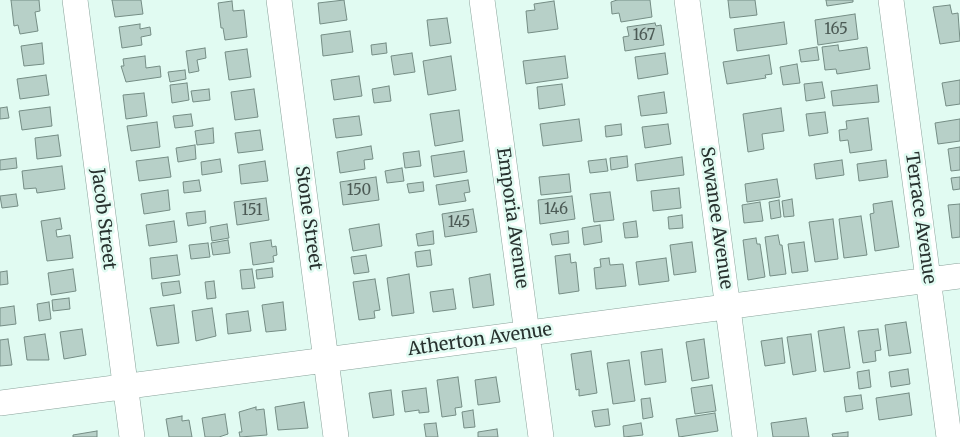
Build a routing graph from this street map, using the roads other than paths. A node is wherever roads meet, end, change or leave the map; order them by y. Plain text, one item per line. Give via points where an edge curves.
1 (75, 0) edge
2 (279, 0) edge
3 (482, 0) edge
4 (687, 0) edge
5 (891, 0) edge
6 (960, 276) edge
7 (929, 280) junction
8 (728, 306) junction
9 (527, 333) junction
10 (326, 360) junction
11 (125, 386) junction
12 (0, 403) edge
13 (132, 437) edge
14 (336, 437) edge
15 (541, 437) edge
16 (745, 437) edge
17 (949, 437) edge

1 - 11 street, Jacob Street
2 - 10 street, Stone Street
3 - 9 street, Emporia Avenue
4 - 8 street, Sewanee Avenue
5 - 7 street, Terrace Avenue
6 - 7 street, Atherton Avenue
7 - 8 street, Atherton Avenue
7 - 17 street, Terrace Avenue
8 - 9 street, Atherton Avenue
8 - 16 street, Sewanee Avenue
9 - 10 street, Atherton Avenue
9 - 15 street, Emporia Avenue
10 - 11 street, Atherton Avenue
10 - 14 street, Stone Street
11 - 12 street, Atherton Avenue
11 - 13 street, Jacob Street

